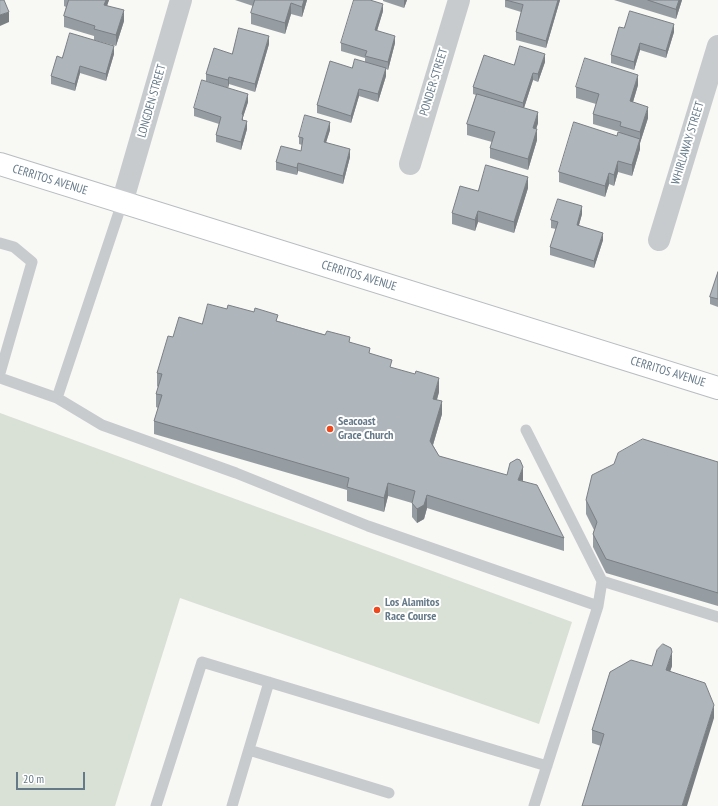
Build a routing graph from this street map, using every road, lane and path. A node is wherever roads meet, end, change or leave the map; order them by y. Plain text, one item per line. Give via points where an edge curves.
1 (181, 0) edge
2 (459, 0) edge
3 (718, 46) edge
4 (0, 164) edge
5 (410, 164) dead end
6 (122, 203) junction
7 (659, 240) dead end
8 (0, 243) edge
9 (0, 373) edge
10 (0, 378) edge
11 (718, 388) edge
12 (57, 398) junction
13 (526, 430) dead end
14 (602, 581) junction
15 (598, 606) junction
16 (718, 617) edge
17 (269, 682) junction
18 (249, 750) junction
19 (547, 766) junction
20 (389, 793) dead end
21 (156, 806) edge
22 (232, 806) edge
23 (534, 806) edge

1 - 6 street, LONGDEN STREET
2 - 5 street, PONDER STREET
3 - 7 street, WHIRLAWAY STREET
4 - 6 main road, CERRITOS AVENUE
6 - 11 main road, CERRITOS AVENUE
6 - 12 lane
8 - 9 lane via 14,247 32,262
10 - 12 lane
12 - 15 lane via 102,425 236,472 368,526
13 - 14 lane
14 - 15 lane
14 - 16 lane
15 - 19 lane
17 - 18 lane
17 - 19 lane
17 - 21 lane via 202,662
18 - 20 lane
18 - 22 lane
19 - 23 lane

